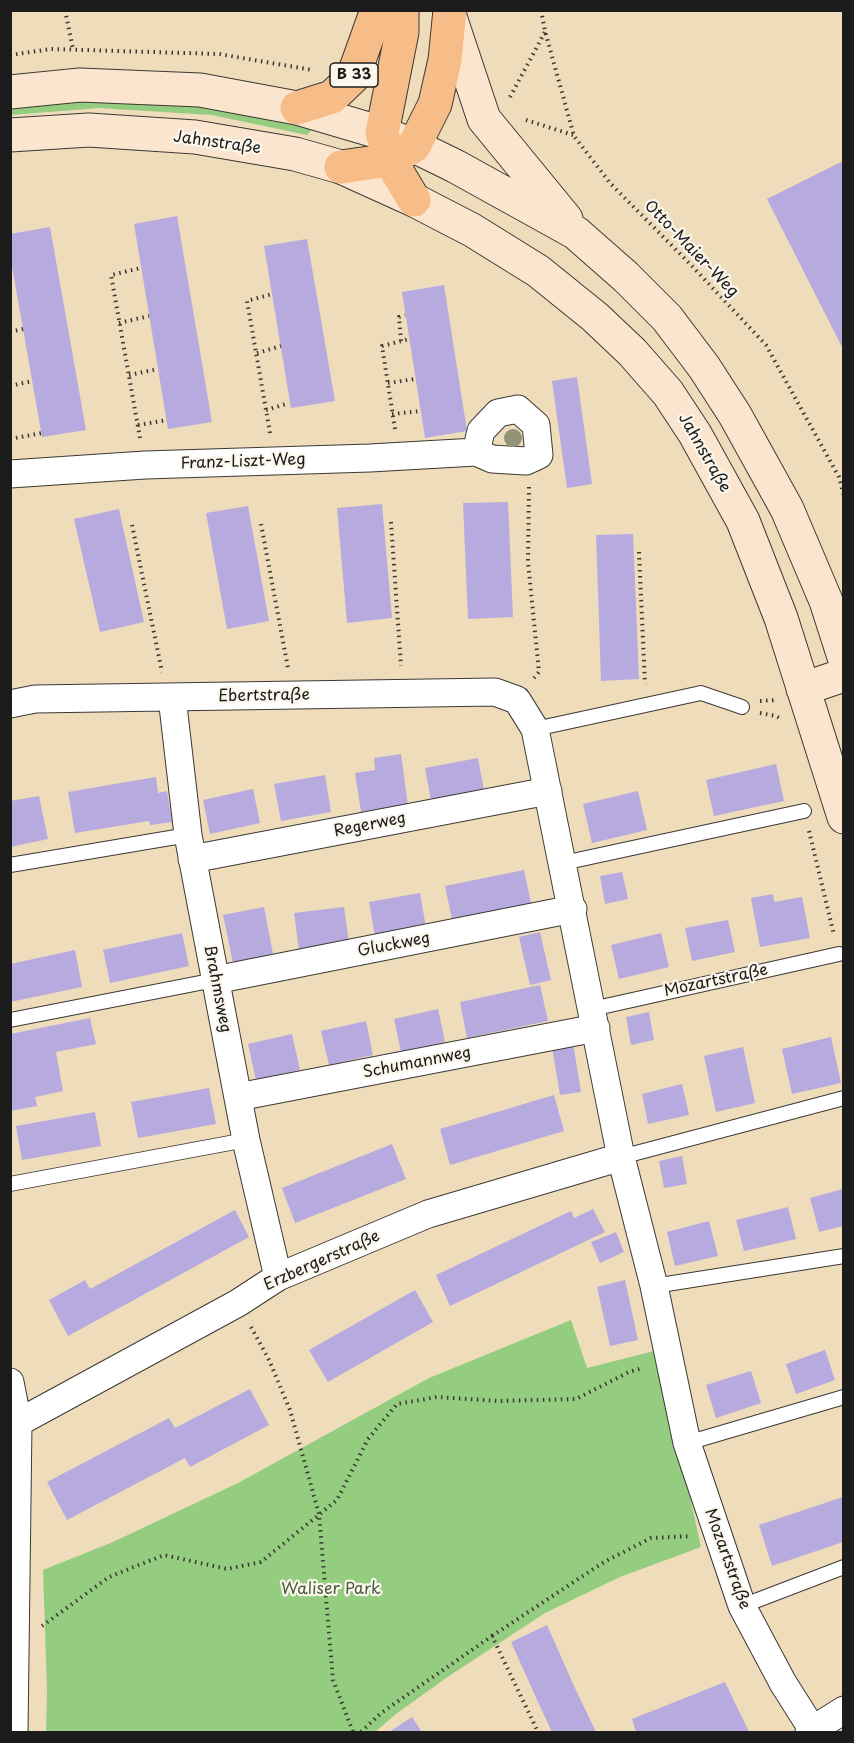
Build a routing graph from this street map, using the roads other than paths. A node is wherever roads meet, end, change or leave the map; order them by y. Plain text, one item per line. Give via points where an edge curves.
1 (377, 10) edge
2 (402, 10) edge
3 (450, 14) edge
4 (10, 92) edge
5 (297, 108) junction
6 (10, 135) edge
7 (395, 146) junction
8 (341, 167) junction
9 (414, 200) junction
10 (576, 232) junction
11 (476, 452) junction
12 (10, 474) edge
13 (843, 657) edge
14 (843, 675) edge
15 (803, 689) junction
16 (170, 697) junction
17 (517, 700) joint
18 (10, 704) edge
19 (742, 707) dead end
20 (535, 729) junction
21 (548, 791) junction
22 (804, 811) dead end
23 (843, 817) edge
24 (190, 847) junction
25 (563, 863) junction
26 (10, 865) edge
27 (573, 909) junction
28 (839, 954) dead end
29 (215, 980) junction
30 (594, 1018) junction
31 (10, 1020) edge
32 (238, 1097) junction
33 (843, 1098) edge
34 (246, 1140) junction
35 (621, 1157) junction
36 (10, 1184) edge
37 (843, 1256) edge
38 (278, 1277) junction
39 (654, 1286) junction
40 (10, 1382) edge
41 (843, 1397) edge
42 (14, 1425) edge
43 (687, 1443) junction
44 (843, 1567) edge
45 (13, 1591) edge
46 (742, 1606) junction
47 (843, 1710) edge
48 (14, 1732) edge
49 (812, 1732) edge

1 - 5 main road, B 33 via 353,77 332,97
2 - 7 main road, B 33
3 - 7 main road via 435,104
3 - 10 main road via 484,118
4 - 5 main road via 80,85 200,90
5 - 7 main road
6 - 8 main road, Jahnstraße via 89,130 195,137 295,154
7 - 8 main road
7 - 9 main road
7 - 10 main road via 455,166
8 - 9 main road, Jahnstraße
9 - 15 main road, Jahnstraße via 538,271 595,317 668,393 743,521 781,618
10 - 13 main road via 667,318 735,415 787,509 826,602
11 - 11 street, Franz-Liszt-Weg via 492,459 526,461 539,454 536,425 518,410 498,413 481,431
11 - 12 street, Franz-Liszt-Weg
14 - 15 main road
15 - 23 main road, Jahnstraße
16 - 17 street, Ebertstraße via 495,692
16 - 18 street, Ebertstraße via 34,699
16 - 24 street, Brahmsweg
17 - 20 street, Mozartstraße
19 - 20 lane via 701,693
20 - 21 street, Mozartstraße
21 - 24 street, Regerweg
21 - 25 street, Mozartstraße
22 - 25 lane
24 - 26 lane
24 - 29 street, Brahmsweg
25 - 27 street, Mozartstraße
27 - 29 street, Gluckweg
27 - 30 street, Mozartstraße
28 - 30 lane, Mozartstraße
29 - 31 lane
29 - 32 street, Brahmsweg
30 - 32 street, Schumannweg
30 - 35 street, Mozartstraße
32 - 34 street, Brahmsweg
33 - 35 lane
34 - 36 lane
34 - 38 street, Brahmsweg
35 - 38 street, Erzbergerstraße via 428,1214
35 - 39 street, Mozartstraße
37 - 39 lane
38 - 42 street, Erzbergerstraße via 238,1303
39 - 43 street, Mozartstraße
40 - 42 street
41 - 43 lane
42 - 45 street
43 - 46 street, Mozartstraße
44 - 46 lane
45 - 48 street
46 - 49 street, Mozartstraße
47 - 49 street

